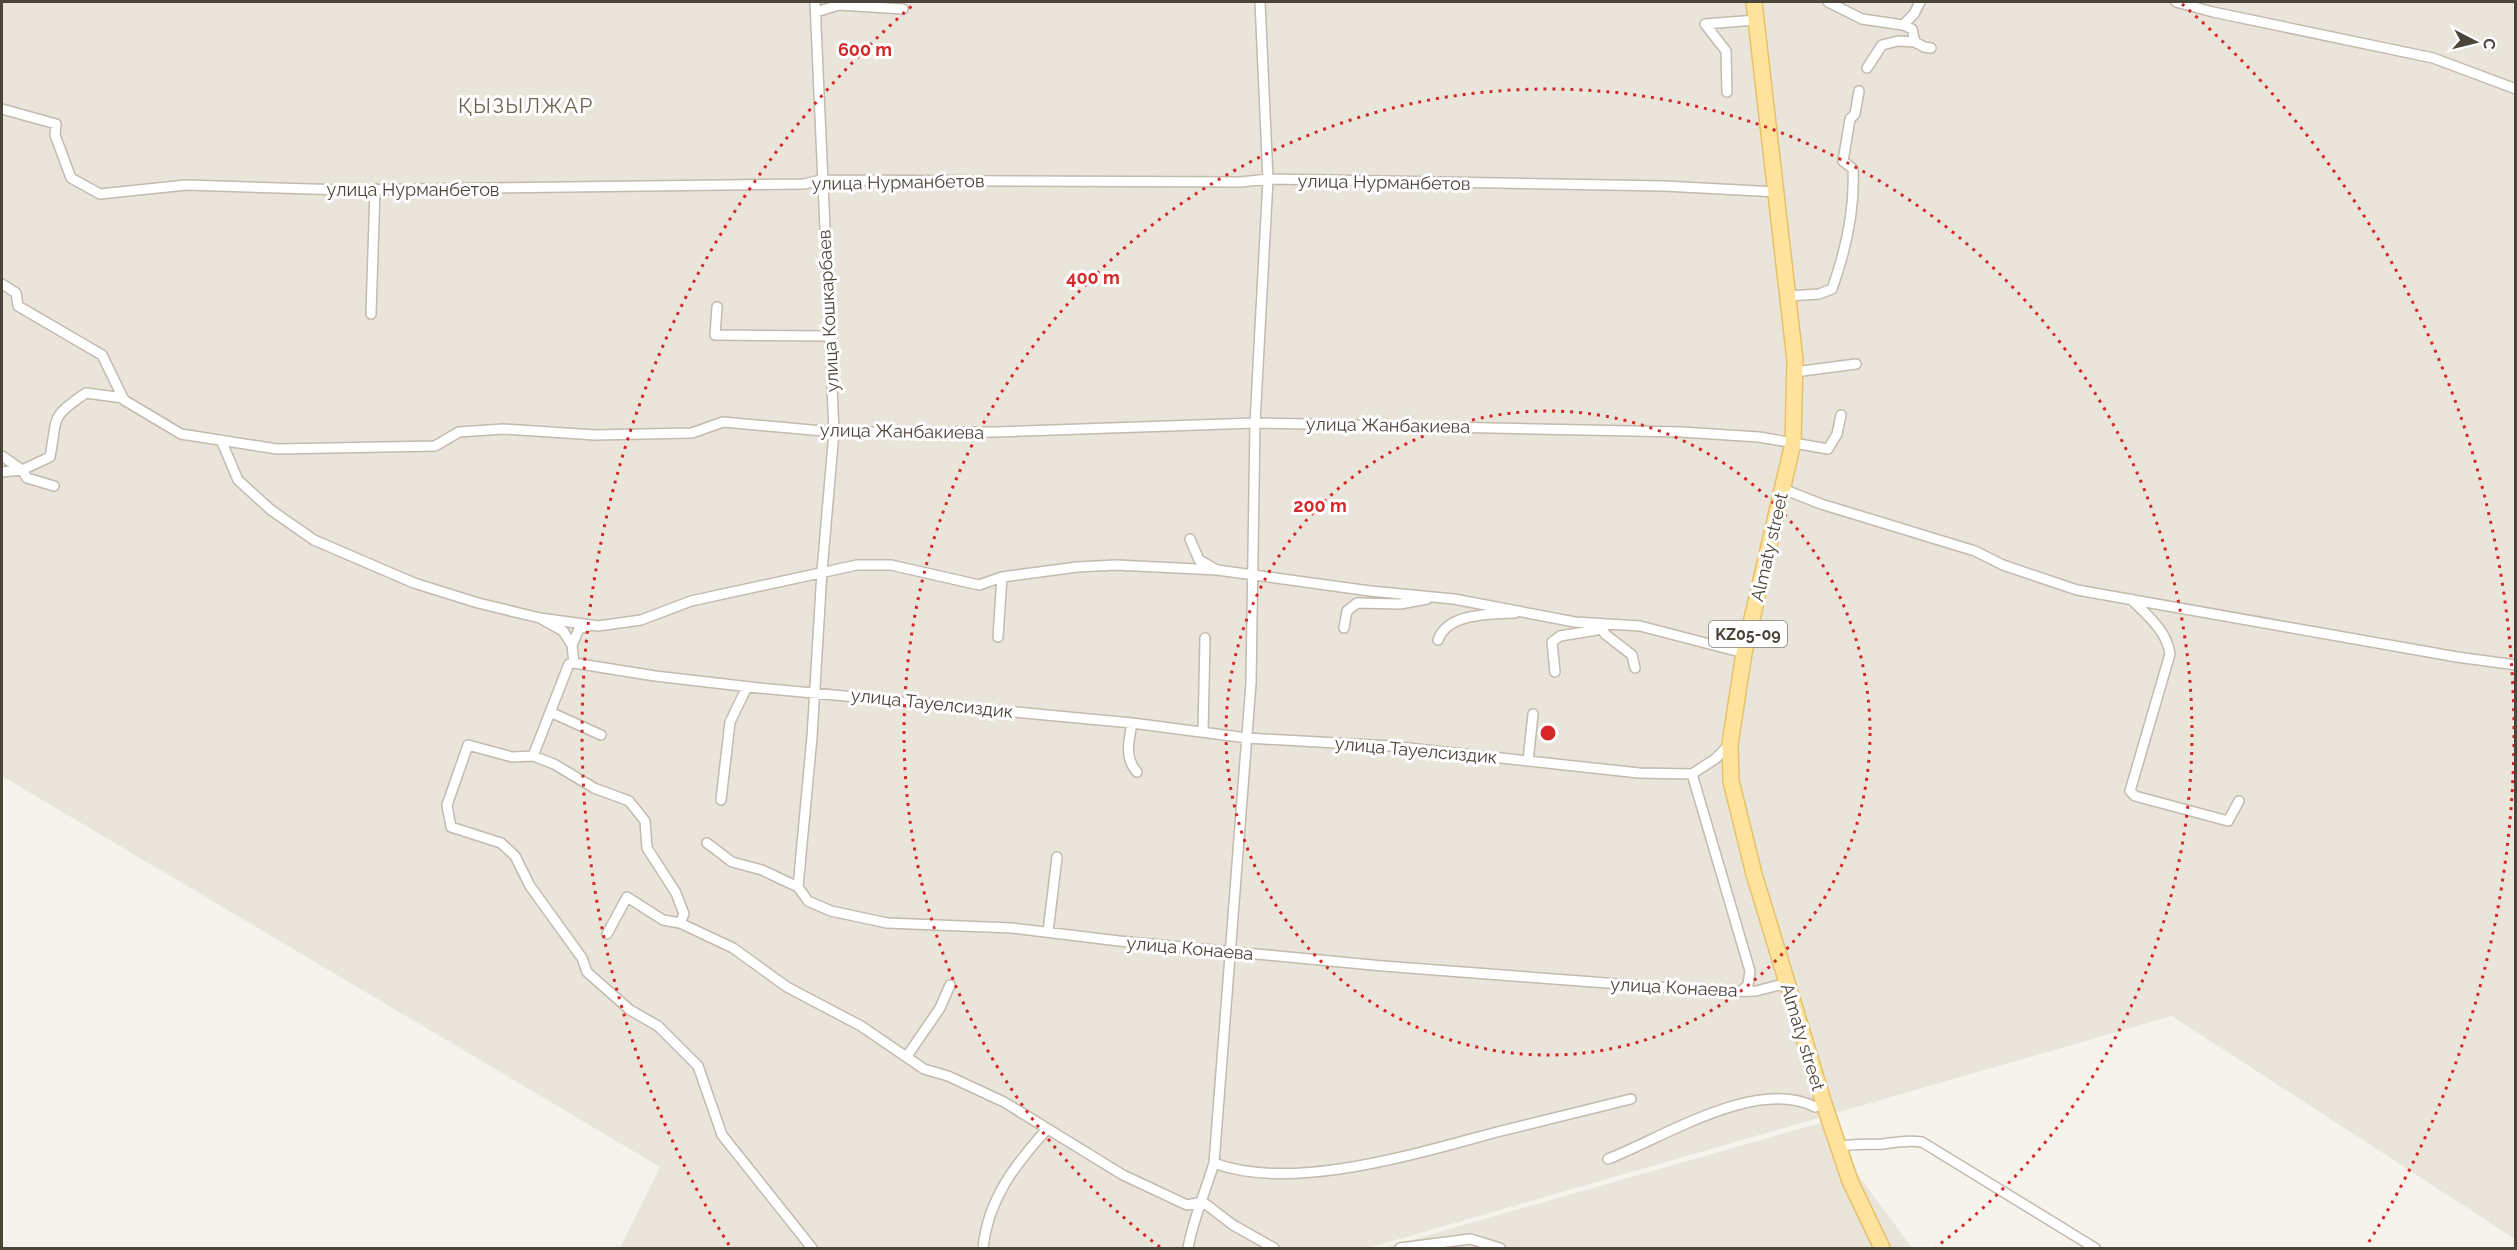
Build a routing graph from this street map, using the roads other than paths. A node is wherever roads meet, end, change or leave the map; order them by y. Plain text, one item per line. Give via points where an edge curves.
1 (815, 2) edge
2 (1260, 2) edge
3 (1754, 2) edge
4 (1828, 2) edge
5 (1920, 2) edge
6 (2176, 2) edge
7 (903, 9) dead end
8 (816, 12) junction
9 (1756, 20) junction
10 (1903, 26) junction
11 (1915, 42) junction
12 (1931, 48) dead end
13 (1867, 68) dead end
14 (2516, 88) edge
15 (1859, 91) dead end
16 (1727, 92) dead end
17 (2, 110) edge
18 (1268, 179) junction
19 (821, 180) junction
20 (375, 189) junction
21 (1777, 192) junction
22 (2, 284) edge
23 (1788, 296) junction
24 (717, 308) dead end
25 (371, 314) dead end
26 (829, 336) junction
27 (1856, 364) dead end
28 (1795, 372) junction
29 (123, 398) junction
30 (1841, 415) dead end
31 (1255, 423) junction
32 (834, 432) junction
33 (221, 440) junction
34 (1793, 442) junction
35 (2, 456) edge
36 (22, 470) junction
37 (2, 472) edge
38 (54, 486) dead end
39 (1783, 489) junction
40 (1190, 539) dead end
41 (1216, 570) junction
42 (822, 571) junction
43 (1252, 576) junction
44 (1002, 577) junction
45 (1435, 597) junction
46 (2131, 599) junction
47 (1532, 614) junction
48 (540, 618) junction
49 (591, 625) junction
50 (1600, 625) junction
51 (1344, 628) dead end
52 (998, 637) dead end
53 (1205, 638) dead end
54 (1438, 640) dead end
55 (572, 645) junction
56 (1744, 653) junction
57 (574, 663) junction
58 (2516, 664) edge
59 (1635, 668) dead end
60 (1555, 672) dead end
61 (747, 687) junction
62 (814, 691) junction
63 (550, 712) junction
64 (1533, 714) dead end
65 (1132, 723) junction
66 (1203, 732) junction
67 (601, 735) dead end
68 (1247, 738) junction
69 (1730, 744) junction
70 (533, 756) junction
71 (1528, 761) junction
72 (1137, 772) dead end
73 (1692, 774) junction
74 (721, 800) dead end
75 (2239, 801) dead end
76 (707, 843) dead end
77 (1057, 857) dead end
78 (798, 887) junction
79 (680, 923) junction
80 (1048, 933) junction
81 (607, 934) dead end
82 (1230, 951) junction
83 (1787, 983) junction
84 (950, 986) dead end
85 (1741, 991) junction
86 (907, 1056) junction
87 (1631, 1099) dead end
88 (1824, 1104) junction
89 (1047, 1129) junction
90 (1839, 1147) junction
91 (1608, 1159) dead end
92 (1214, 1163) junction
93 (1203, 1202) junction
94 (812, 1248) edge
95 (983, 1248) edge
96 (1188, 1248) edge
97 (1274, 1248) edge
98 (1400, 1248) edge
99 (1500, 1248) edge
100 (1882, 1248) edge
101 (2095, 1248) edge

1 - 8 street, улица Кошкарбаев
2 - 18 street
3 - 9 main road, Almaty street / KZ05-09
4 - 10 street via 1862,19
5 - 10 street
6 - 14 street via 2433,58
7 - 8 street via 839,5
8 - 19 street, улица Кошкарбаев
9 - 16 street via 1705,24 1726,51
9 - 21 main road, Almaty street / KZ05-09
10 - 11 street via 1912,29
11 - 12 street
11 - 13 street via 1882,45
15 - 23 street via 1843,161 1853,169 1854,192 1842,262 1832,289
17 - 20 street, улица Нурманбетов via 56,124 55,135 71,178 100,194 186,185
18 - 19 street, улица Нурманбетов
18 - 21 street, улица Нурманбетов
18 - 31 street
19 - 20 street, улица Нурманбетов via 804,184 692,187
19 - 26 street, улица Кошкарбаев
20 - 25 street
21 - 23 main road, Almaty street / KZ05-09
22 - 29 street via 16,293 18,306 102,355
23 - 28 main road, Almaty street / KZ05-09
24 - 26 street via 715,335
26 - 32 street, улица Кошкарбаев
27 - 28 street
28 - 34 main road, Almaty street / KZ05-09
29 - 33 street, улица Жанбакиева via 182,434
29 - 36 street via 86,393 60,410 53,426 50,457
30 - 34 street, улица Жанбакиева via 1837,434 1828,449
31 - 32 street, улица Жанбакиева via 996,432
31 - 34 street, улица Жанбакиева via 1681,432
31 - 43 street
32 - 33 street, улица Жанбакиева via 723,422 692,433 595,435 503,429 459,432 435,446 360,449 277,449
32 - 42 street, улица Кошкарбаев
33 - 48 street via 238,480 271,510 314,540 414,583
34 - 39 main road, Almaty street / KZ05-09
35 - 36 street
36 - 37 street
36 - 38 street via 27,478
39 - 46 street via 1975,551 2003,565 2078,590
39 - 56 main road, Almaty street / KZ05-09
40 - 41 street via 1199,560
41 - 43 street
41 - 44 street via 1106,565
42 - 44 street via 891,565 979,585
42 - 49 street via 691,601 641,620
42 - 62 street, улица Кошкарбаев
43 - 45 street
43 - 68 street
44 - 52 street
45 - 47 street
45 - 51 street via 1400,604 1357,603 1347,611
46 - 58 street
46 - 75 street via 2160,630 2170,654 2130,791 2135,796 2228,821
47 - 50 street
47 - 54 street via 1474,617 1451,623
48 - 49 street
48 - 55 street via 563,631
49 - 55 street via 579,629
50 - 56 street via 1641,626
50 - 59 street via 1632,656
50 - 60 street via 1597,630 1560,636 1552,642
53 - 66 street
55 - 57 street
56 - 69 main road, Almaty street / KZ05-09
57 - 61 street, улица Тауелсиздик
57 - 63 street via 568,664
61 - 62 street, улица Тауелсиздик
61 - 74 street via 730,722
62 - 65 street, улица Тауелсиздик
62 - 78 street
63 - 67 street
63 - 70 street
64 - 71 street
65 - 66 street, улица Тауелсиздик
65 - 72 street via 1128,751 1130,764
66 - 68 street, улица Тауелсиздик
68 - 71 street, улица Тауелсиздик via 1390,746
68 - 82 street
69 - 73 street
69 - 83 main road, Almaty street / KZ05-09 via 1731,781 1742,829
70 - 79 street via 594,788 629,801 645,821 647,848 676,893 684,914
70 - 94 street via 512,757 468,746 447,805 451,827 501,843 515,856 530,886 582,958 587,972 630,1010 658,1026 698,1066 722,1135
71 - 73 street, улица Тауелсиздик via 1639,773
73 - 85 street via 1750,971 1748,985
76 - 78 street, улица Конаева via 732,862 762,870
77 - 80 street
78 - 80 street, улица Конаева via 808,901 831,911 887,923
79 - 81 street via 663,920 627,897
79 - 86 street via 733,948 787,987 861,1026
80 - 82 street, улица Конаева
82 - 85 street, улица Конаева via 1570,981
82 - 92 street
83 - 85 street, улица Конаева
83 - 88 main road, Almaty street / KZ05-09
84 - 86 street
86 - 89 street via 924,1069 1004,1102
87 - 92 street via 1348,1169 1290,1173 1231,1170
88 - 90 main road, Almaty street / KZ05-09
88 - 91 street via 1815,1107 1800,1099 1785,1098 1756,1101 1716,1112
89 - 93 street via 1123,1175 1187,1205
89 - 95 street via 1008,1175 987,1221
90 - 100 main road, Almaty street / KZ05-09
90 - 101 street via 1904,1139 1922,1142
92 - 93 street
93 - 96 street via 1194,1217
93 - 97 street
98 - 99 street via 1470,1239

